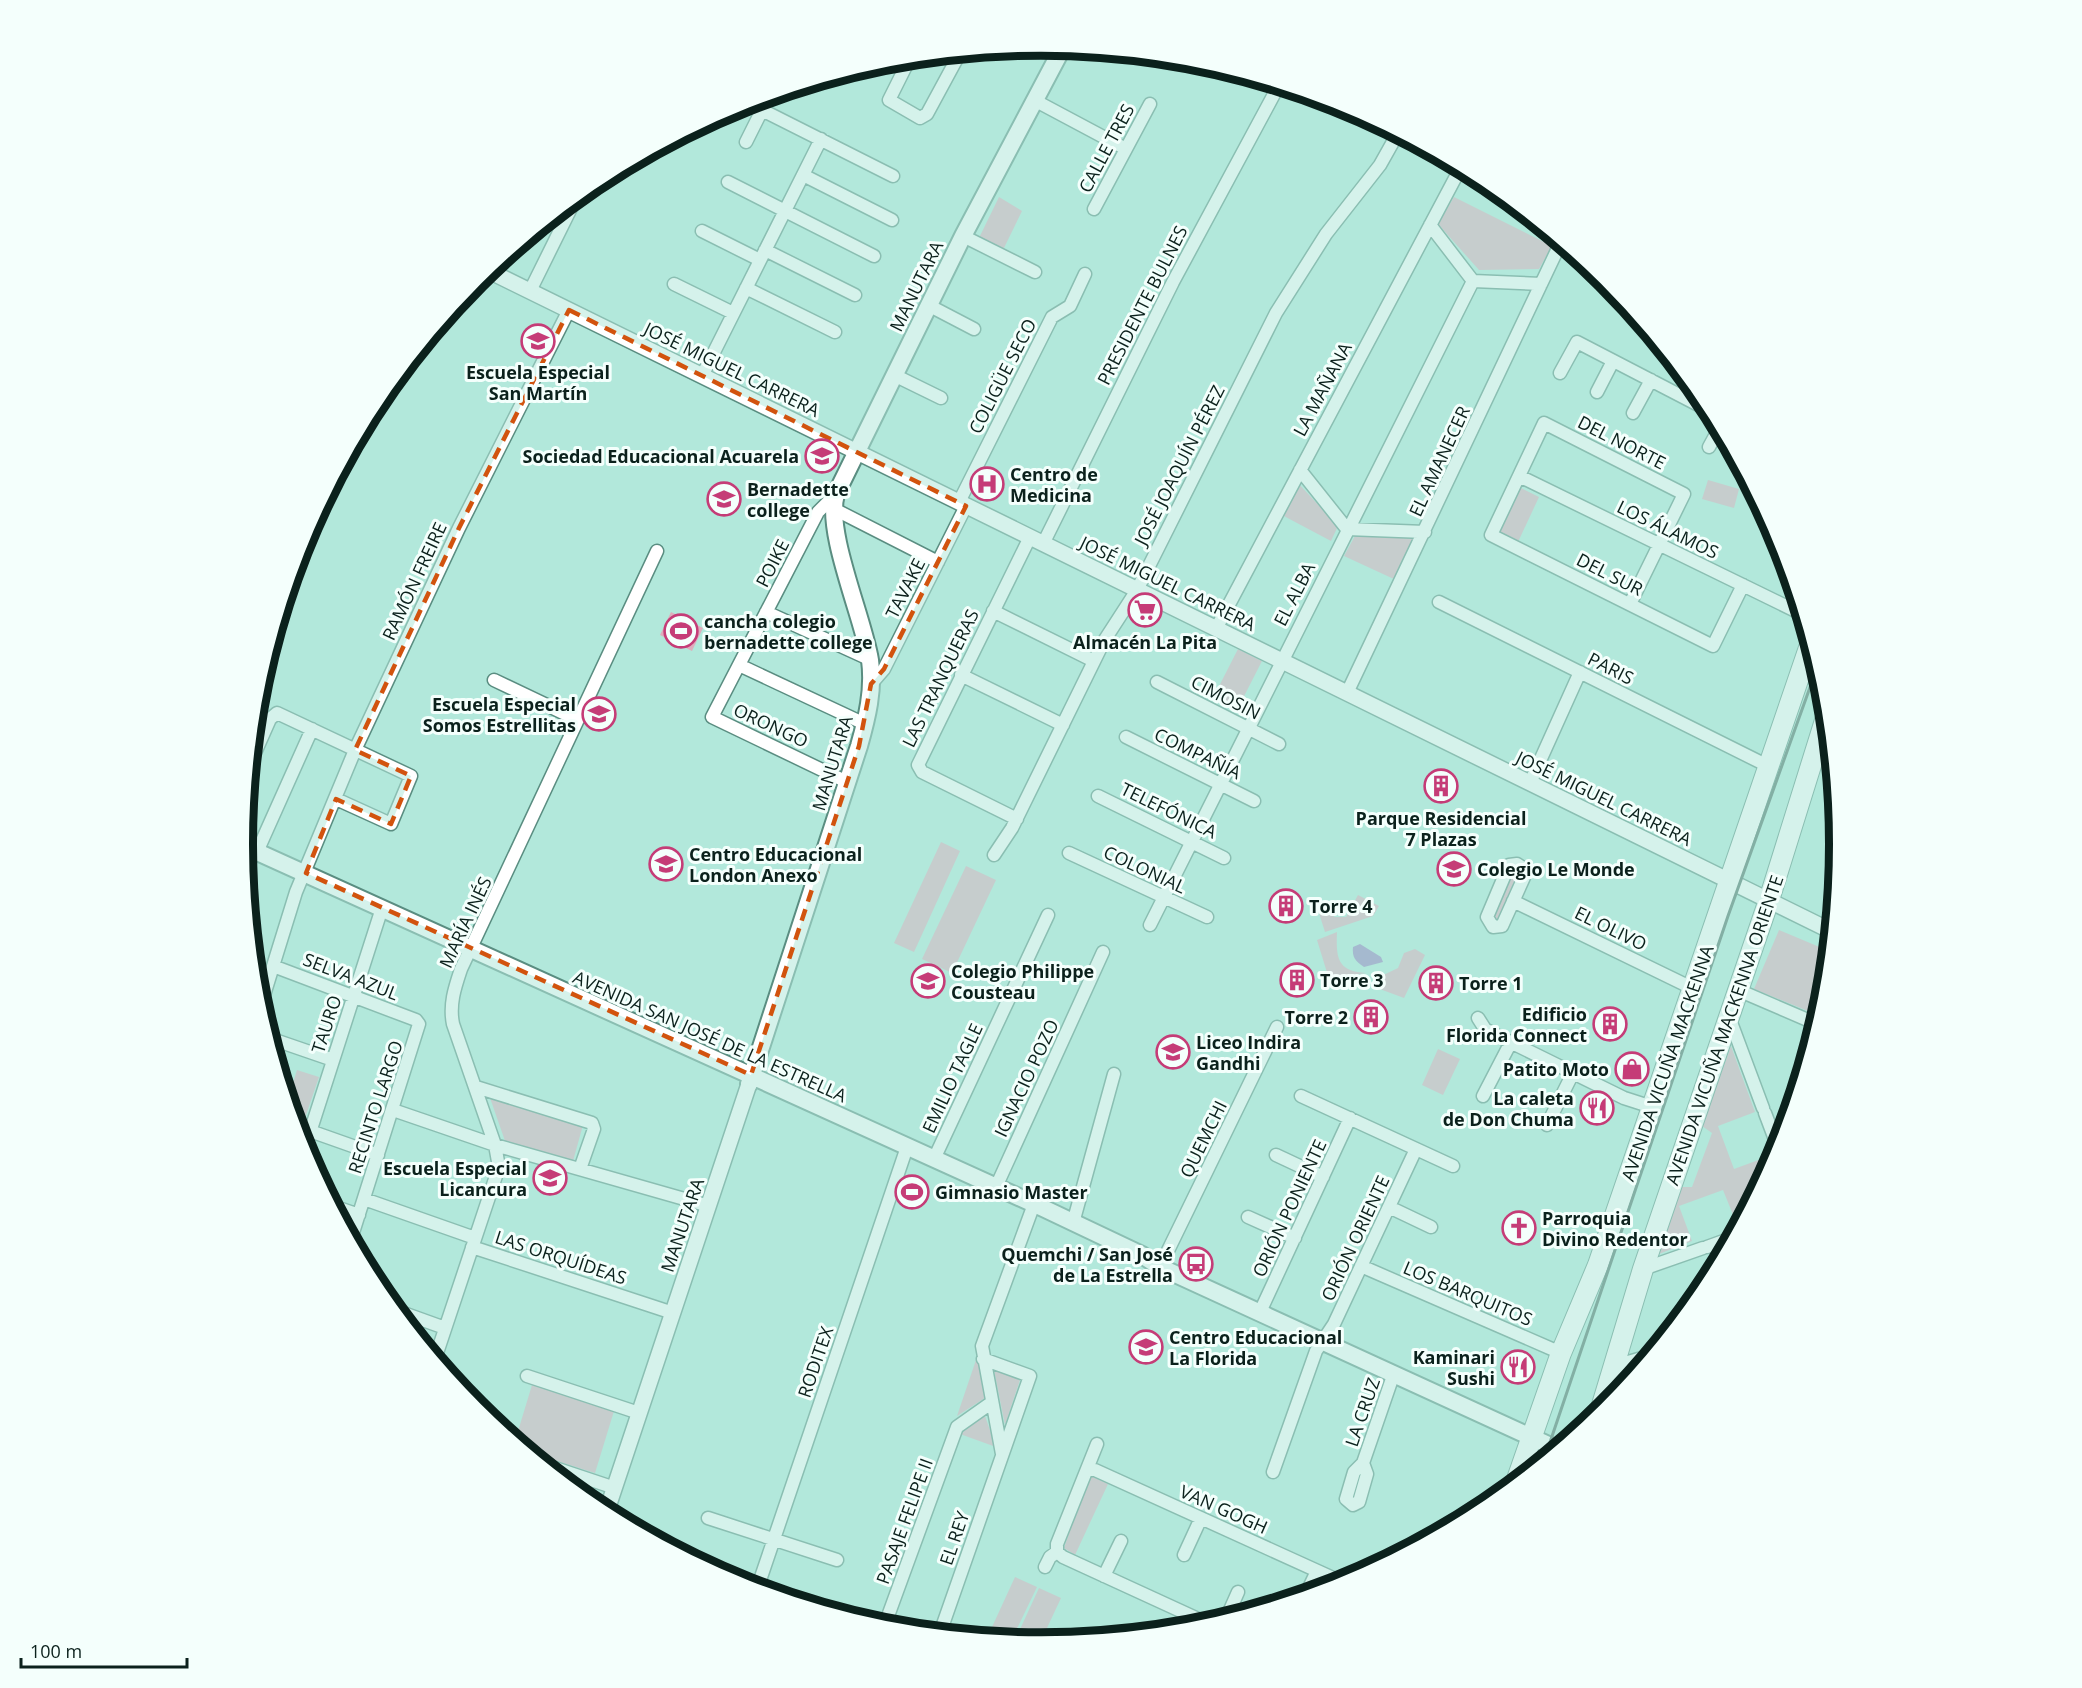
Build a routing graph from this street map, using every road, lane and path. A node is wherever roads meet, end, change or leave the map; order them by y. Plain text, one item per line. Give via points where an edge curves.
1 (1057, 56) edge
2 (956, 60) edge
3 (905, 68) edge
4 (1276, 91) edge
5 (1034, 100) junction
6 (1150, 104) dead end
7 (764, 106) edge
8 (762, 110) junction
9 (821, 139) junction
10 (1394, 139) edge
11 (746, 142) dead end
12 (1126, 149) junction
13 (1457, 174) edge
14 (803, 175) junction
15 (893, 176) dead end
16 (728, 182) dead end
17 (1094, 209) dead end
18 (785, 211) junction
19 (569, 212) edge
20 (892, 220) dead end
21 (1430, 225) junction
22 (702, 231) dead end
23 (963, 236) junction
24 (1558, 248) edge
25 (763, 255) junction
26 (874, 256) dead end
27 (1035, 273) dead end
28 (496, 274) edge
29 (1085, 274) dead end
30 (1473, 281) junction
31 (674, 284) dead end
32 (1541, 284) junction
33 (746, 288) junction
34 (530, 291) junction
35 (855, 295) dead end
36 (928, 305) junction
37 (569, 310) junction
38 (734, 313) junction
39 (974, 328) dead end
40 (835, 332) dead end
41 (1613, 361) junction
42 (1560, 373) dead end
43 (894, 375) junction
44 (702, 376) junction
45 (1651, 380) junction
46 (1597, 392) dead end
47 (941, 398) dead end
48 (1695, 403) edge
49 (1633, 413) dead end
50 (1715, 436) edge
51 (1709, 447) dead end
52 (855, 451) junction
53 (1300, 470) junction
54 (1519, 476) junction
55 (835, 501) junction
56 (962, 504) junction
57 (1347, 529) junction
58 (1425, 532) junction
59 (1036, 540) junction
60 (1659, 544) junction
61 (657, 551) dead end
62 (938, 562) junction
63 (1743, 585) junction
64 (1137, 590) junction
65 (1439, 602) dead end
66 (1630, 604) junction
67 (1794, 610) edge
68 (993, 611) junction
69 (766, 612) junction
70 (1216, 629) junction
71 (1806, 654) edge
72 (869, 659) junction
73 (1280, 660) junction
74 (1094, 661) junction
75 (740, 665) junction
76 (1580, 672) junction
77 (961, 675) junction
78 (494, 681) dead end
79 (1157, 682) dead end
80 (871, 684) junction
81 (1347, 693) junction
82 (712, 717) joint
83 (578, 720) junction
84 (865, 724) junction
85 (1063, 725) junction
86 (1247, 728) junction
87 (312, 729) junction
88 (1821, 732) edge
89 (1126, 737) dead end
90 (1279, 744) dead end
91 (258, 747) edge
92 (356, 750) junction
93 (1768, 766) junction
94 (848, 782) junction
95 (1530, 783) junction
96 (1219, 784) junction
97 (1098, 795) dead end
98 (336, 799) junction
99 (1254, 801) dead end
100 (1017, 819) junction
101 (252, 841) edge
102 (1191, 841) junction
103 (252, 853) edge
104 (1069, 853) dead end
105 (994, 855) dead end
106 (1224, 858) dead end
107 (304, 877) junction
108 (1729, 881) junction
109 (1162, 899) junction
110 (1769, 900) junction
111 (1513, 901) junction
112 (381, 912) junction
113 (1048, 915) dead end
114 (1207, 917) dead end
115 (1150, 925) dead end
116 (1825, 928) edge
117 (469, 952) junction
118 (1103, 952) dead end
119 (273, 966) junction
120 (266, 988) edge
121 (1692, 988) junction
122 (1738, 990) junction
123 (354, 997) junction
124 (1729, 1017) junction
125 (1478, 1018) dead end
126 (416, 1020) joint
127 (1809, 1022) edge
128 (1278, 1027) dead end
129 (277, 1041) edge
130 (1511, 1042) junction
131 (333, 1060) junction
132 (1573, 1073) junction
133 (1114, 1074) dead end
134 (750, 1080) junction
135 (476, 1088) junction
136 (1301, 1096) dead end
137 (1484, 1096) dead end
138 (1652, 1107) junction
139 (393, 1110) junction
140 (1350, 1118) junction
141 (1547, 1125) dead end
142 (307, 1130) edge
143 (310, 1131) junction
144 (309, 1135) edge
145 (1773, 1135) edge
146 (495, 1145) junction
147 (1416, 1149) junction
148 (906, 1151) junction
149 (378, 1155) junction
150 (1276, 1155) dead end
151 (934, 1159) junction
152 (1453, 1166) dead end
153 (580, 1169) junction
154 (1323, 1177) junction
155 (996, 1187) junction
156 (364, 1199) junction
157 (709, 1206) junction
158 (1389, 1208) junction
159 (343, 1209) edge
160 (1033, 1209) junction
161 (359, 1215) junction
162 (1248, 1217) dead end
163 (1073, 1222) junction
164 (1431, 1227) dead end
165 (354, 1230) edge
166 (1295, 1238) junction
167 (1722, 1242) edge
168 (474, 1243) junction
169 (1361, 1266) junction
170 (1160, 1267) junction
171 (1644, 1269) junction
172 (1260, 1312) junction
173 (673, 1313) junction
174 (408, 1315) edge
175 (445, 1328) junction
176 (1323, 1341) junction
177 (437, 1351) edge
178 (1561, 1353) junction
179 (983, 1359) junction
180 (1638, 1359) edge
181 (1614, 1366) junction
182 (1394, 1373) junction
183 (527, 1376) dead end
184 (1605, 1396) edge
185 (991, 1403) junction
186 (639, 1413) junction
187 (1532, 1436) junction
188 (1097, 1444) dead end
189 (1551, 1446) edge
190 (1002, 1455) junction
191 (1363, 1463) dead end
192 (561, 1470) edge
193 (1089, 1470) junction
194 (1520, 1471) edge
195 (1273, 1473) dead end
196 (615, 1488) junction
197 (609, 1504) edge
198 (708, 1518) dead end
199 (1201, 1518) junction
200 (773, 1539) junction
201 (1121, 1541) dead end
202 (1058, 1552) junction
203 (1184, 1555) dead end
204 (837, 1560) dead end
205 (1045, 1567) dead end
206 (1317, 1571) junction
207 (1104, 1576) junction
208 (1330, 1577) edge
209 (760, 1580) edge
210 (1310, 1585) edge
211 (1238, 1592) dead end
212 (1230, 1609) edge
213 (888, 1617) edge
214 (1194, 1617) edge
215 (942, 1626) edge

1 - 5 main road, MANUTARA
2 - 3 street via 927,114 920,118 890,100
4 - 59 street, PRESIDENTE BULNES
5 - 12 street
5 - 23 main road, MANUTARA
6 - 12 street, CALLE TRES
7 - 8 street
8 - 9 street
8 - 11 street
9 - 14 street
9 - 15 street
10 - 64 street, JOSÉ JOAQUÍN PÉREZ via 1276,313
12 - 17 street, CALLE TRES
13 - 21 street, LA MAÑANA
14 - 18 street
14 - 20 street
16 - 18 street
18 - 25 street
18 - 26 street
19 - 34 street
21 - 30 street
21 - 53 street, LA MAÑANA
22 - 25 street
23 - 27 street
23 - 36 main road, MANUTARA
24 - 32 street, EL AMANECER
25 - 33 street
25 - 35 street
28 - 34 street, JOSÉ MIGUEL CARRERA
29 - 56 street, COLIGÜE SECO via 1070,306 1052,317
30 - 32 street
30 - 57 street, EL ALBA
31 - 38 street
32 - 58 street, EL AMANECER
33 - 38 street
33 - 40 street
34 - 37 street, JOSÉ MIGUEL CARRERA
36 - 39 street
36 - 43 main road, MANUTARA
37 - 44 street, JOSÉ MIGUEL CARRERA
37 - 92 street, RAMÓN FREIRE via 459,528
38 - 44 street
41 - 42 street via 1577,342
41 - 45 street
41 - 46 street
43 - 47 street
43 - 52 main road, MANUTARA
44 - 52 street, JOSÉ MIGUEL CARRERA
45 - 48 street
45 - 49 street
50 - 51 street
52 - 55 main road, MANUTARA
52 - 56 street, JOSÉ MIGUEL CARRERA
53 - 57 street
53 - 70 street, LA MAÑANA
54 - 60 street, LOS ÁLAMOS
54 - 60 street, DEL NORTE via 1544,423 1684,494
54 - 66 street, DEL SUR via 1491,535
55 - 62 street
55 - 69 street, POIKE via 818,512
55 - 72 main road, MANUTARA via 835,525
56 - 59 street, JOSÉ MIGUEL CARRERA
56 - 62 street, TAVAKE
57 - 58 street
57 - 73 street, EL ALBA
58 - 81 street, EL AMANECER
59 - 64 street, JOSÉ MIGUEL CARRERA
59 - 68 street, LAS TRANQUERAS
60 - 63 street, LOS ÁLAMOS
60 - 66 street
61 - 83 street, MARÍA INÉS
62 - 80 street, TAVAKE via 884,669
63 - 66 street, DEL SUR via 1713,646
63 - 67 street, LOS ÁLAMOS
64 - 70 street, JOSÉ MIGUEL CARRERA
64 - 74 street, JOSÉ JOAQUÍN PÉREZ
65 - 76 street, PARIS
68 - 74 street
68 - 77 street, LAS TRANQUERAS
69 - 72 street
69 - 75 street, POIKE
70 - 73 street, JOSÉ MIGUEL CARRERA
71 - 93 main road, AVENIDA VICUÑA MACKENNA
72 - 80 main road, MANUTARA
73 - 81 street, JOSÉ MIGUEL CARRERA
73 - 86 street, EL ALBA
74 - 85 street, JOSÉ JOAQUÍN PÉREZ
75 - 82 street, POIKE
75 - 84 street
76 - 93 street, PARIS
76 - 95 street
77 - 85 street
77 - 100 street, LAS TRANQUERAS via 918,768
78 - 83 street
79 - 86 street, CIMOSIN
80 - 84 main road, MANUTARA
81 - 95 street, JOSÉ MIGUEL CARRERA
82 - 94 street, ORONGO
83 - 117 street, MARÍA INÉS
84 - 94 main road, MANUTARA
85 - 100 street, JOSÉ JOAQUÍN PÉREZ
86 - 90 street, CIMOSIN
86 - 96 street, EL ALBA
87 - 91 street via 275,714
87 - 92 street
87 - 101 street
88 - 110 main road, AVENIDA VICUÑA MACKENNA ORIENTE
89 - 96 street, COMPAÑÍA
92 - 98 street, RAMÓN FREIRE
92 - 98 street via 411,776 391,824
93 - 108 main road, AVENIDA VICUÑA MACKENNA
94 - 134 main road, MANUTARA
95 - 108 street, JOSÉ MIGUEL CARRERA
96 - 99 street, COMPAÑÍA
96 - 102 street, EL ALBA
97 - 102 street, TELEFÓNICA
98 - 107 street, RAMÓN FREIRE
100 - 105 street, JOSÉ JOAQUÍN PÉREZ
102 - 106 street, TELEFÓNICA
102 - 109 street, EL ALBA
103 - 107 main road, AVENIDA SAN JOSÉ DE LA ESTRELLA
104 - 109 street, COLONIAL
107 - 112 main road, AVENIDA SAN JOSÉ DE LA ESTRELLA
107 - 119 street, RAMÓN FREIRE
108 - 110 street, JOSÉ MIGUEL CARRERA
108 - 121 main road, AVENIDA VICUÑA MACKENNA
109 - 114 street, COLONIAL
109 - 115 street, EL ALBA
110 - 116 street, JOSÉ MIGUEL CARRERA
110 - 122 main road, AVENIDA VICUÑA MACKENNA ORIENTE
111 - 111 street via 1525,874 1517,864 1509,865 1487,917 1490,926 1503,926
111 - 121 street, EL OLIVO
112 - 117 main road, AVENIDA SAN JOSÉ DE LA ESTRELLA
112 - 123 street, TAURO
113 - 151 street, EMILIO TAGLE
117 - 134 main road, AVENIDA SAN JOSÉ DE LA ESTRELLA
117 - 135 street, MARÍA INÉS via 451,1010
118 - 155 street, IGNACIO POZO
119 - 120 street, RAMÓN FREIRE
119 - 123 street, SELVA AZUL
121 - 138 main road, AVENIDA VICUÑA MACKENNA
122 - 124 main road, AVENIDA VICUÑA MACKENNA ORIENTE
122 - 127 street
123 - 126 street, SELVA AZUL
123 - 131 street, TAURO
124 - 145 street
124 - 171 main road, AVENIDA VICUÑA MACKENNA ORIENTE
125 - 130 street via 1485,1029
126 - 139 street, RECINTO LARGO via 419,1029
128 - 170 street, QUEMCHI
129 - 131 street
130 - 132 street
130 - 137 street
131 - 143 street, TAURO
132 - 138 street via 1642,1106
132 - 141 street
133 - 163 street
134 - 148 main road, AVENIDA SAN JOSÉ DE LA ESTRELLA
134 - 157 street, MANUTARA
135 - 146 street, MARÍA INÉS
135 - 153 street via 592,1123 594,1129
136 - 140 street
138 - 178 main road, AVENIDA VICUÑA MACKENNA via 1595,1273
139 - 146 street
139 - 149 street, RECINTO LARGO
140 - 147 street
140 - 154 street, ORIÓN PONIENTE
142 - 143 street
143 - 144 street, TAURO
143 - 149 street
146 - 153 street
146 - 168 street, MARÍA INÉS via 499,1167
147 - 152 street
147 - 158 street, ORIÓN ORIENTE
148 - 151 main road, AVENIDA SAN JOSÉ DE LA ESTRELLA
148 - 160 main road, AVENIDA SAN JOSÉ DE LA ESTRELLA
148 - 200 street, RODITEX
149 - 156 street, RECINTO LARGO
150 - 154 street
151 - 155 main road, AVENIDA SAN JOSÉ DE LA ESTRELLA
153 - 157 street
154 - 166 street, ORIÓN PONIENTE
155 - 160 main road, AVENIDA SAN JOSÉ DE LA ESTRELLA
156 - 161 street, RECINTO LARGO
156 - 168 street, LAS ORQUÍDEAS
157 - 173 street, MANUTARA
158 - 164 street
158 - 169 street, ORIÓN ORIENTE
159 - 161 street
160 - 163 main road, AVENIDA SAN JOSÉ DE LA ESTRELLA
160 - 170 main road, AVENIDA SAN JOSÉ DE LA ESTRELLA via 1139,1263
160 - 179 street via 982,1346
161 - 165 street, RECINTO LARGO
162 - 166 street
163 - 170 main road, AVENIDA SAN JOSÉ DE LA ESTRELLA
166 - 172 street, ORIÓN PONIENTE
167 - 171 street
168 - 173 street, LAS ORQUÍDEAS
168 - 175 street, MARÍA INÉS
169 - 176 street, ORIÓN ORIENTE
169 - 178 street, LOS BARQUITOS
170 - 172 main road, AVENIDA SAN JOSÉ DE LA ESTRELLA
171 - 181 main road, AVENIDA VICUÑA MACKENNA ORIENTE
172 - 176 main road, AVENIDA SAN JOSÉ DE LA ESTRELLA
173 - 186 street, MANUTARA
174 - 175 street
175 - 177 street, MARÍA INÉS
176 - 182 main road, AVENIDA SAN JOSÉ DE LA ESTRELLA
176 - 195 street, ORIÓN ORIENTE via 1316,1351
178 - 187 main road, AVENIDA VICUÑA MACKENNA
179 - 185 street
179 - 190 street, EL REY via 1030,1376
180 - 181 street
181 - 184 main road, AVENIDA VICUÑA MACKENNA ORIENTE
182 - 187 main road, AVENIDA SAN JOSÉ DE LA ESTRELLA
182 - 191 street, LA CRUZ
183 - 186 street
185 - 190 street
185 - 213 street, PASAJE FELIPE II via 957,1427
186 - 196 street, MANUTARA
187 - 189 main road, AVENIDA SAN JOSÉ DE LA ESTRELLA
187 - 194 main road, AVENIDA VICUÑA MACKENNA
188 - 193 street
190 - 215 street, EL REY
192 - 196 street
193 - 199 street, VAN GOGH
193 - 202 street via 1083,1474 1057,1544
196 - 197 street, MANUTARA
198 - 200 street
199 - 203 street
199 - 206 street, VAN GOGH
200 - 204 street
200 - 209 street, RODITEX
201 - 207 street
202 - 205 street
202 - 207 street
206 - 208 street, VAN GOGH
206 - 210 street
207 - 214 street
211 - 212 street

